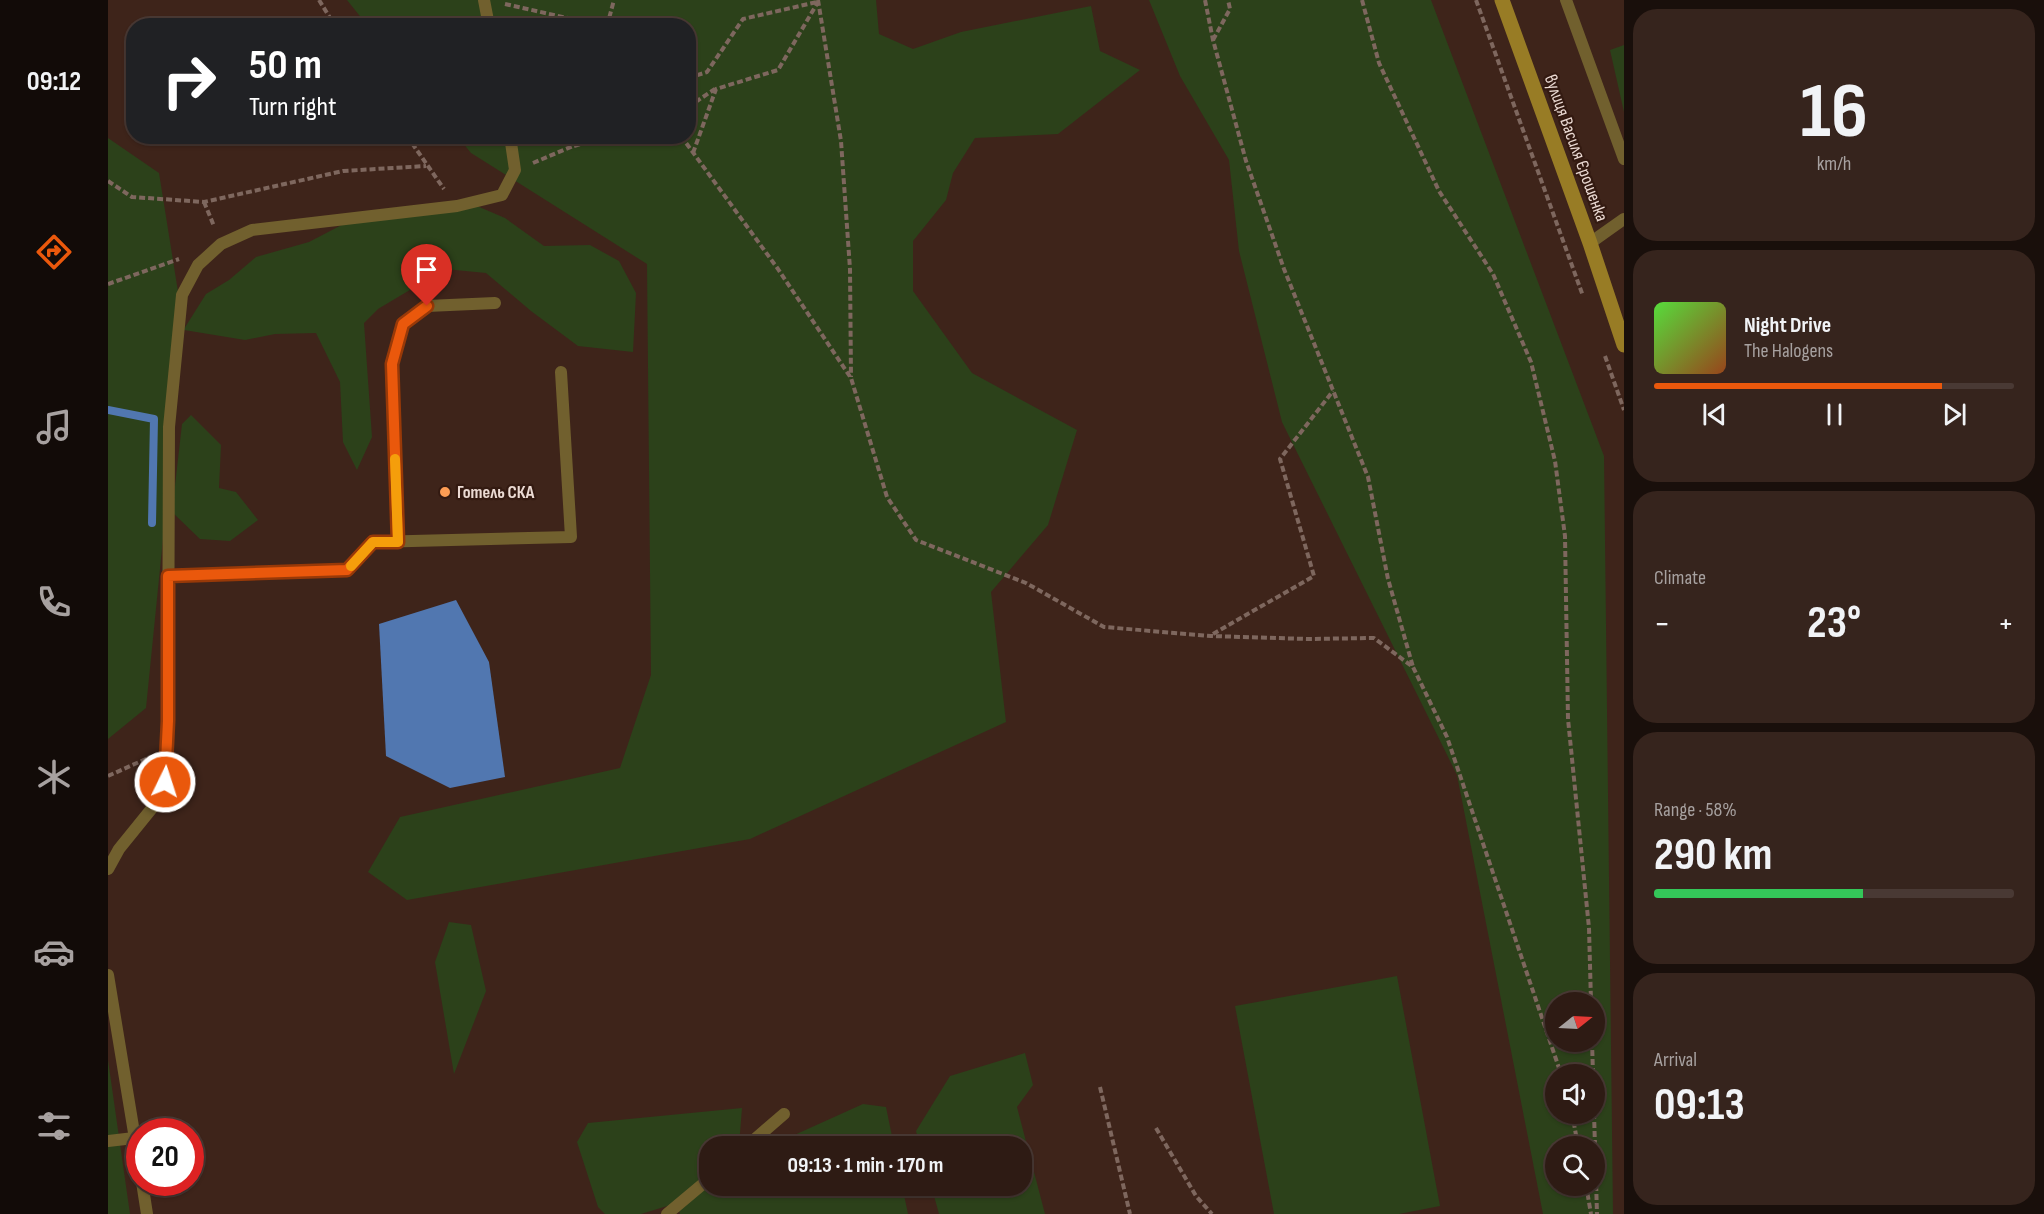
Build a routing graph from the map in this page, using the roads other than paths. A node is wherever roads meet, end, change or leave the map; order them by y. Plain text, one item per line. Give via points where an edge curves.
1 (484, 0) edge
2 (1502, 0) edge
3 (1566, 0) edge
4 (487, 18) edge
5 (511, 144) edge
6 (1624, 159) edge
7 (1624, 219) edge
8 (1590, 243) junction
9 (495, 303) dead end
10 (1624, 345) edge
11 (561, 372) dead end
12 (398, 542) junction
13 (168, 576) junction
14 (108, 869) edge
15 (108, 975) edge
16 (784, 1114) dead end
17 (131, 1118) edge
18 (759, 1136) edge
19 (126, 1139) edge
20 (108, 1141) edge
21 (699, 1187) edge
22 (144, 1196) edge
23 (147, 1214) edge
24 (667, 1214) edge

1 - 4 lane
2 - 8 main road, вулиця Василя Єрошенка
3 - 6 lane
5 - 13 lane via 515,170 501,195 457,206 252,230 221,244 198,265 182,295 169,427
7 - 8 lane
8 - 10 main road, вулиця Василя Єрошенка
9 - 12 lane via 427,306 403,324 392,364
11 - 12 lane via 571,537
12 - 13 lane via 373,542 347,570
13 - 14 lane via 165,782 153,807 118,849
15 - 17 lane
16 - 18 lane
19 - 20 lane
21 - 24 lane
22 - 23 lane

